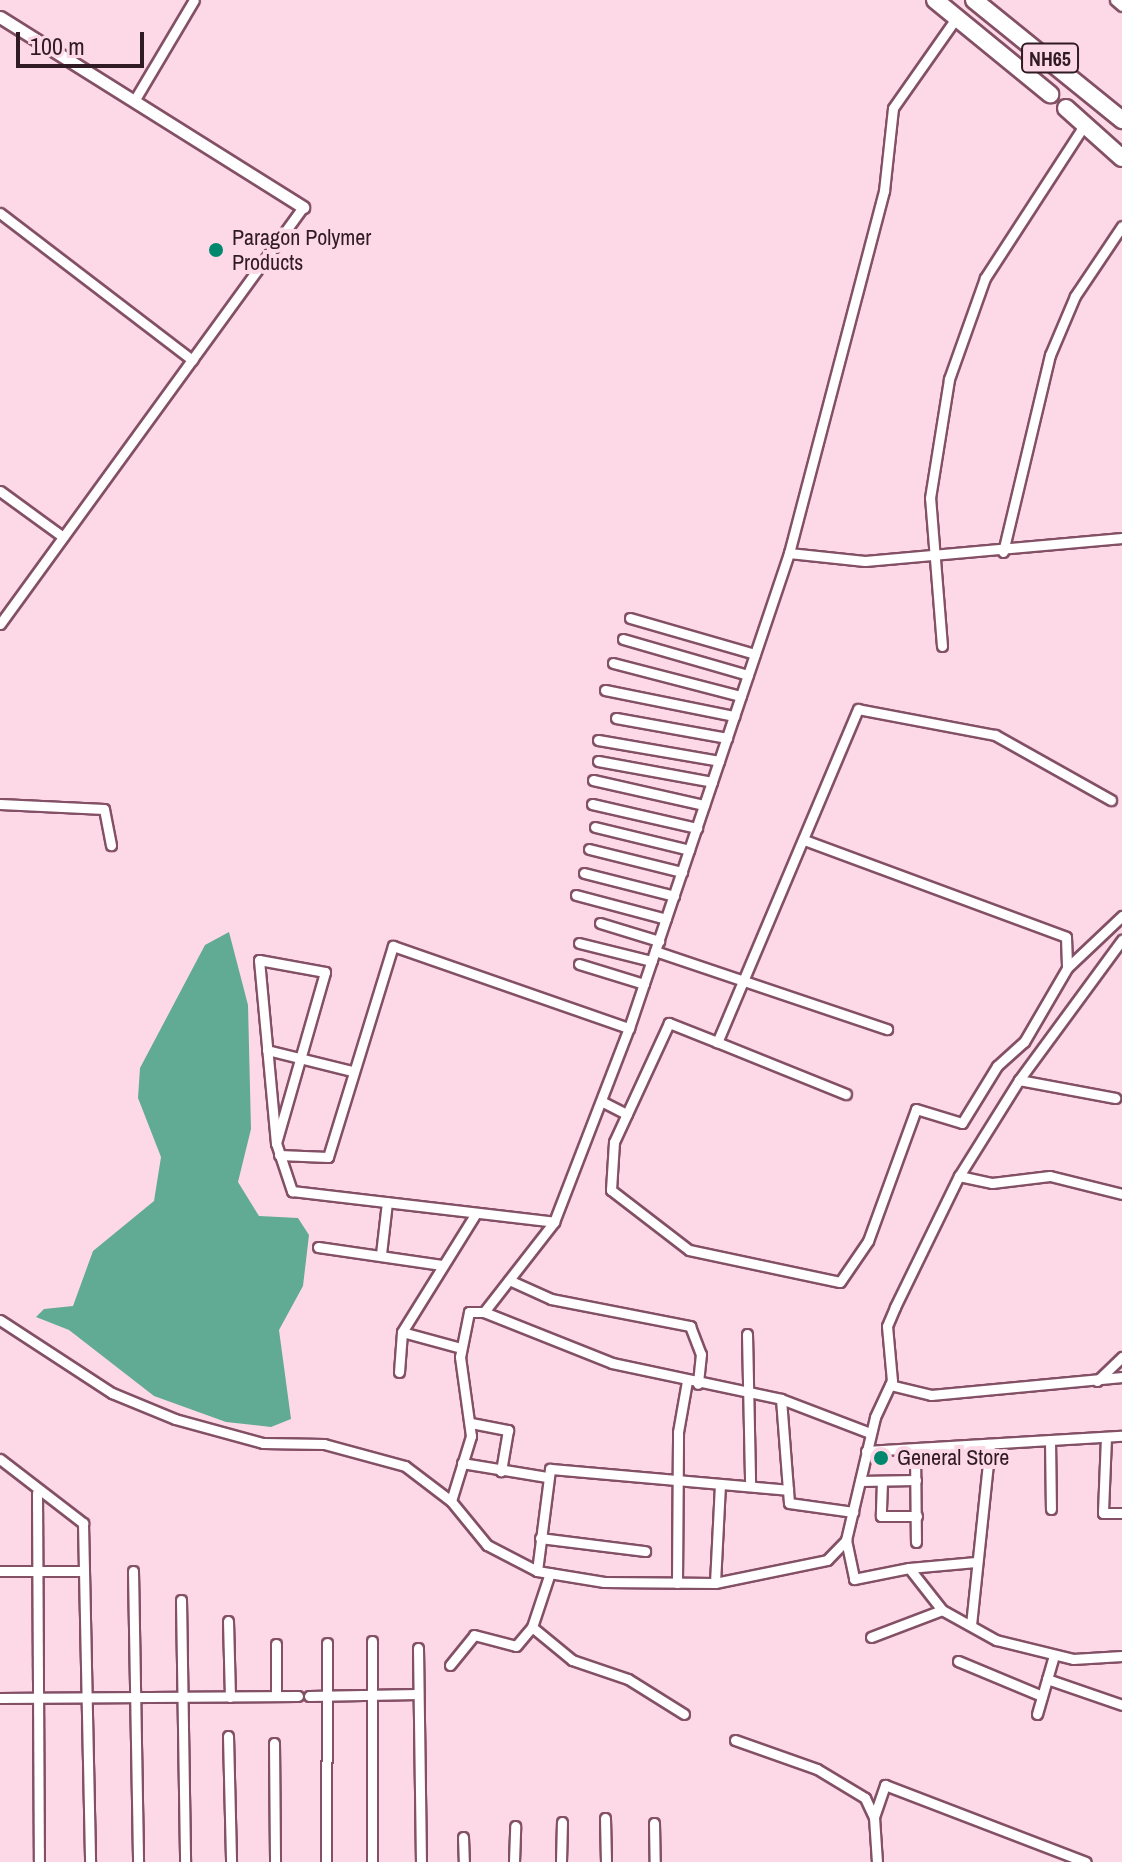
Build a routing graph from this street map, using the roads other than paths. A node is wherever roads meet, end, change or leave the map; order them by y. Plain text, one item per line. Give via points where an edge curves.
1 (194, 0) edge
2 (935, 0) edge
3 (974, 0) edge
4 (1115, 0) edge
5 (1122, 6) edge
6 (0, 17) edge
7 (957, 17) junction
8 (1050, 94) dead end
9 (134, 101) junction
10 (1066, 108) dead end
11 (1122, 120) edge
12 (1085, 124) junction
13 (1122, 158) edge
14 (303, 207) joint
15 (0, 213) edge
16 (1122, 226) edge
17 (192, 360) junction
18 (0, 491) edge
19 (63, 537) junction
20 (1122, 538) edge
21 (1003, 552) junction
22 (789, 553) junction
23 (930, 557) junction
24 (630, 618) dead end
25 (0, 624) edge
26 (623, 639) dead end
27 (942, 646) dead end
28 (755, 654) junction
29 (613, 663) dead end
30 (748, 675) junction
31 (605, 690) dead end
32 (741, 696) junction
33 (734, 716) junction
34 (616, 718) dead end
35 (727, 738) junction
36 (598, 740) dead end
37 (598, 761) dead end
38 (719, 761) junction
39 (593, 780) dead end
40 (712, 782) junction
41 (1111, 800) dead end
42 (0, 804) edge
43 (592, 804) dead end
44 (704, 805) junction
45 (595, 827) dead end
46 (697, 828) junction
47 (807, 841) junction
48 (111, 845) dead end
49 (589, 849) dead end
50 (689, 850) junction
51 (682, 872) junction
52 (584, 873) dead end
53 (576, 895) dead end
54 (674, 896) junction
55 (1122, 916) edge
56 (666, 919) junction
57 (600, 923) dead end
58 (1122, 940) edge
59 (659, 941) junction
60 (579, 943) dead end
61 (653, 956) junction
62 (579, 964) dead end
63 (1067, 968) junction
64 (744, 982) junction
65 (644, 984) junction
66 (629, 1028) junction
67 (887, 1029) dead end
68 (717, 1042) junction
69 (267, 1050) junction
70 (300, 1058) junction
71 (352, 1071) junction
72 (1019, 1080) junction
73 (846, 1094) dead end
74 (1115, 1098) dead end
75 (601, 1101) junction
76 (627, 1114) junction
77 (276, 1143) junction
78 (279, 1155) junction
79 (959, 1176) junction
80 (1122, 1194) edge
81 (387, 1202) junction
82 (476, 1213) junction
83 (554, 1222) junction
84 (318, 1247) dead end
85 (381, 1254) junction
86 (442, 1265) junction
87 (509, 1280) junction
88 (484, 1312) junction
89 (0, 1320) edge
90 (402, 1332) junction
91 (747, 1334) dead end
92 (461, 1348) junction
93 (1122, 1357) edge
94 (399, 1372) dead end
95 (1122, 1377) edge
96 (687, 1381) junction
97 (1097, 1381) junction
98 (698, 1384) junction
99 (890, 1385) junction
100 (748, 1391) junction
101 (781, 1399) junction
102 (471, 1423) junction
103 (870, 1433) junction
104 (1122, 1436) edge
105 (1106, 1437) junction
106 (1050, 1440) junction
107 (990, 1444) junction
108 (915, 1450) junction
109 (866, 1451) junction
110 (0, 1459) edge
111 (462, 1463) junction
112 (501, 1471) junction
113 (547, 1477) junction
114 (916, 1480) junction
115 (860, 1481) junction
116 (882, 1481) junction
117 (750, 1483) junction
118 (720, 1484) junction
119 (679, 1486) junction
120 (788, 1490) junction
121 (37, 1493) junction
122 (451, 1501) junction
123 (1051, 1509) dead end
124 (853, 1512) junction
125 (1122, 1513) edge
126 (917, 1516) junction
127 (540, 1538) junction
128 (846, 1540) junction
129 (916, 1542) dead end
130 (645, 1551) dead end
131 (850, 1559) junction
132 (827, 1560) junction
133 (976, 1562) junction
134 (909, 1568) junction
135 (35, 1570) junction
136 (0, 1571) edge
137 (84, 1571) junction
138 (133, 1571) dead end
139 (537, 1571) junction
140 (550, 1573) junction
141 (677, 1583) junction
142 (715, 1583) junction
143 (181, 1600) dead end
144 (942, 1610) junction
145 (228, 1621) dead end
146 (971, 1625) junction
147 (532, 1627) junction
148 (871, 1637) dead end
149 (372, 1641) dead end
150 (327, 1643) dead end
151 (276, 1644) dead end
152 (418, 1648) dead end
153 (1054, 1655) junction
154 (1122, 1656) edge
155 (958, 1661) dead end
156 (450, 1665) dead end
157 (1047, 1679) junction
158 (418, 1694) junction
159 (324, 1695) junction
160 (372, 1695) junction
161 (276, 1696) junction
162 (1042, 1696) junction
163 (230, 1697) junction
164 (0, 1698) edge
165 (87, 1698) junction
166 (184, 1698) junction
167 (38, 1699) junction
168 (135, 1699) junction
169 (1122, 1705) edge
170 (684, 1714) dead end
171 (1037, 1714) dead end
172 (228, 1736) dead end
173 (735, 1740) dead end
174 (274, 1743) dead end
175 (874, 1817) junction
176 (605, 1818) dead end
177 (562, 1822) dead end
178 (654, 1823) dead end
179 (515, 1826) dead end
180 (463, 1837) dead end
181 (39, 1862) edge
182 (90, 1862) edge
183 (138, 1862) edge
184 (185, 1862) edge
185 (231, 1862) edge
186 (275, 1862) edge
187 (326, 1862) edge
188 (372, 1862) edge
189 (421, 1862) edge
190 (464, 1862) edge
191 (514, 1862) edge
192 (561, 1862) edge
193 (606, 1862) edge
194 (655, 1862) edge
195 (877, 1862) edge
196 (1086, 1862) edge

1 - 9 street
2 - 7 highway, NH65
3 - 11 highway, NH65
4 - 5 street
6 - 9 street
7 - 8 highway, NH65
7 - 22 street via 893,108 884,191
9 - 14 street
10 - 12 highway
12 - 13 highway
12 - 23 street via 1023,212 963,332 934,458
14 - 17 street
15 - 17 street
16 - 21 street via 1075,296 1050,355
17 - 19 street
18 - 19 street
19 - 25 street
20 - 21 street
21 - 23 street
22 - 23 street via 832,562
22 - 28 street
23 - 27 street
24 - 28 street
26 - 30 street
28 - 30 street
29 - 32 street
30 - 32 street
31 - 33 street
32 - 33 street
33 - 35 street
34 - 35 street
35 - 38 street
36 - 38 street
37 - 40 street
38 - 40 street
39 - 44 street
40 - 44 street
41 - 47 street via 995,735 858,709
42 - 48 street via 104,809
43 - 46 street
44 - 46 street
45 - 50 street
46 - 50 street
47 - 63 street via 1066,937
47 - 64 street
49 - 51 street
50 - 51 street
51 - 54 street
52 - 54 street
53 - 56 street
54 - 56 street
55 - 63 street
56 - 59 street
57 - 59 street
58 - 72 street
59 - 61 street
60 - 61 street
61 - 64 street
61 - 65 street
62 - 65 street
63 - 76 street via 1024,1042 997,1066 962,1123 916,1109 868,1241 840,1282 689,1250 659,1232 611,1190 614,1142
64 - 67 street
64 - 68 street
65 - 66 street
66 - 71 street via 393,946
66 - 75 street
68 - 73 street
68 - 76 street via 669,1023
69 - 70 street
69 - 70 street via 259,960 325,972
69 - 77 street
70 - 71 street
70 - 77 street
71 - 78 street via 328,1157
72 - 74 street
72 - 79 street
75 - 76 street
75 - 83 street
77 - 78 street
78 - 81 street via 292,1191
79 - 80 street via 992,1183 1050,1176
79 - 99 street via 887,1326
81 - 82 street
81 - 85 street
82 - 83 street
82 - 86 street
83 - 87 street
84 - 85 street
85 - 86 street
86 - 90 street
87 - 88 street
87 - 98 street via 551,1299 690,1326 701,1354
88 - 92 street via 469,1312
88 - 96 street via 612,1363
89 - 122 street via 112,1393 175,1419 263,1443 324,1444 405,1466
90 - 92 street
90 - 94 street
91 - 100 street
92 - 102 street
93 - 97 street
95 - 97 street
96 - 98 street
96 - 119 street
97 - 99 street via 931,1395
98 - 100 street
99 - 103 street
100 - 101 street
100 - 117 street
101 - 103 street
101 - 120 street
102 - 111 street
102 - 112 street via 508,1430
103 - 109 street
104 - 105 street
105 - 106 street
105 - 125 street via 1103,1513
106 - 107 street
106 - 123 street
107 - 108 street
107 - 133 street
108 - 109 street
108 - 114 street
109 - 115 street
110 - 121 street
111 - 112 street
111 - 122 street
112 - 113 street
113 - 119 street via 550,1469
113 - 127 street
114 - 116 street
114 - 126 street
115 - 116 street
115 - 124 street
116 - 126 street via 881,1516
117 - 118 street
117 - 120 street
118 - 119 street
118 - 142 street
119 - 141 street
120 - 124 street via 789,1503
121 - 135 street
121 - 137 street via 83,1523
122 - 139 street via 487,1545
124 - 128 street
126 - 129 street
127 - 130 street
127 - 139 street
128 - 131 street
128 - 132 street
131 - 132 street
131 - 134 street via 854,1579
132 - 142 street
133 - 134 street
133 - 146 street
134 - 144 street
135 - 136 street
135 - 137 street
135 - 167 street
137 - 165 street
138 - 168 street
139 - 140 street
140 - 141 street
140 - 147 street
141 - 142 street
143 - 166 street
144 - 146 street
144 - 148 street
145 - 163 street
146 - 153 street via 996,1640
147 - 156 street via 511,1647 474,1635
147 - 170 street via 572,1660 628,1679
149 - 160 street
150 - 159 street
151 - 161 street
152 - 158 street
153 - 154 street
153 - 157 street
155 - 162 street
157 - 162 street
157 - 169 street
158 - 160 street
158 - 189 street
159 - 160 street
159 - 161 street
159 - 187 street
160 - 188 street
161 - 163 street
162 - 171 street
163 - 166 street
164 - 167 street
165 - 167 street
165 - 168 street
165 - 182 street
166 - 168 street
166 - 184 street
167 - 181 street
168 - 183 street
172 - 185 street
173 - 175 street via 817,1769 865,1798
174 - 186 street
175 - 195 street
175 - 196 street via 885,1785
176 - 193 street
177 - 192 street
178 - 194 street
179 - 191 street
180 - 190 street

